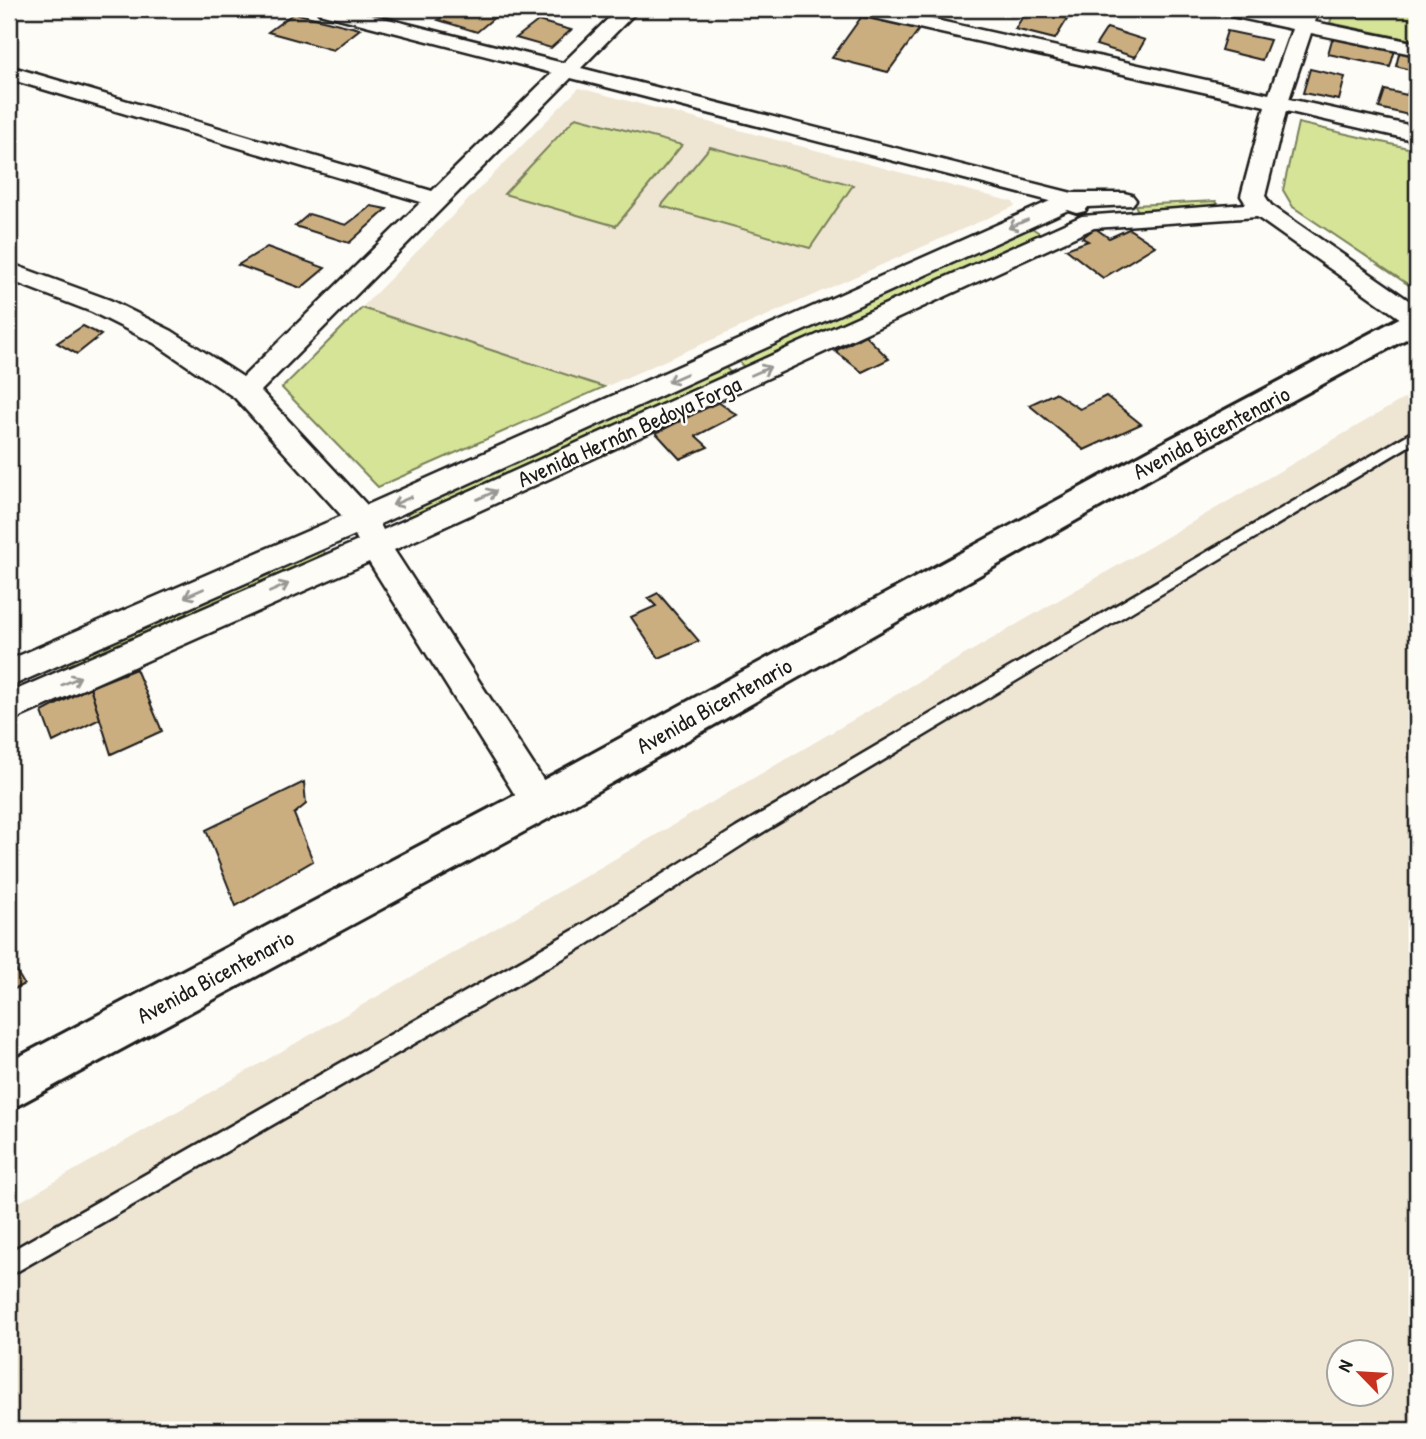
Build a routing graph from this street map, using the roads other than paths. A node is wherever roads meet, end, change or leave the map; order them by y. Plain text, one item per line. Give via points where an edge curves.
1 (326, 9) edge
2 (629, 9) edge
3 (861, 9) edge
4 (969, 9) edge
5 (1224, 9) edge
6 (1306, 17) edge
7 (955, 30) junction
8 (1417, 49) edge
9 (569, 71) junction
10 (9, 72) edge
11 (1277, 103) junction
12 (1417, 134) edge
13 (438, 200) junction
14 (1072, 200) junction
15 (1257, 203) junction
16 (1090, 221) junction
17 (9, 271) edge
18 (1417, 319) edge
19 (245, 391) junction
20 (1417, 434) edge
21 (363, 519) junction
22 (375, 546) junction
23 (11, 686) edge
24 (539, 803) junction
25 (9, 1087) edge
26 (9, 1265) edge

1 - 9 street
2 - 9 street
3 - 7 street
4 - 7 street
5 - 6 street
6 - 8 street
6 - 11 street
7 - 11 street
9 - 13 street
9 - 14 street
10 - 13 street
11 - 12 street
11 - 15 street
13 - 19 street
14 - 15 street, Avenida Hernán Bedoya Forga
14 - 16 street
14 -> 21 street, Avenida Hernán Bedoya Forga
15 - 16 street, Avenida Hernán Bedoya Forga
15 - 18 street
22 -> 16 street, Avenida Hernán Bedoya Forga
17 - 19 street via 101,306 163,337
18 - 24 main road, Avenida Bicentenario
19 - 21 street
20 - 26 lane via 743,834 581,937
21 - 22 street
21 -> 23 street, Avenida Hernán Bedoya Forga
23 -> 22 street, Avenida Hernán Bedoya Forga
22 - 24 street
24 - 25 main road, Avenida Bicentenario

